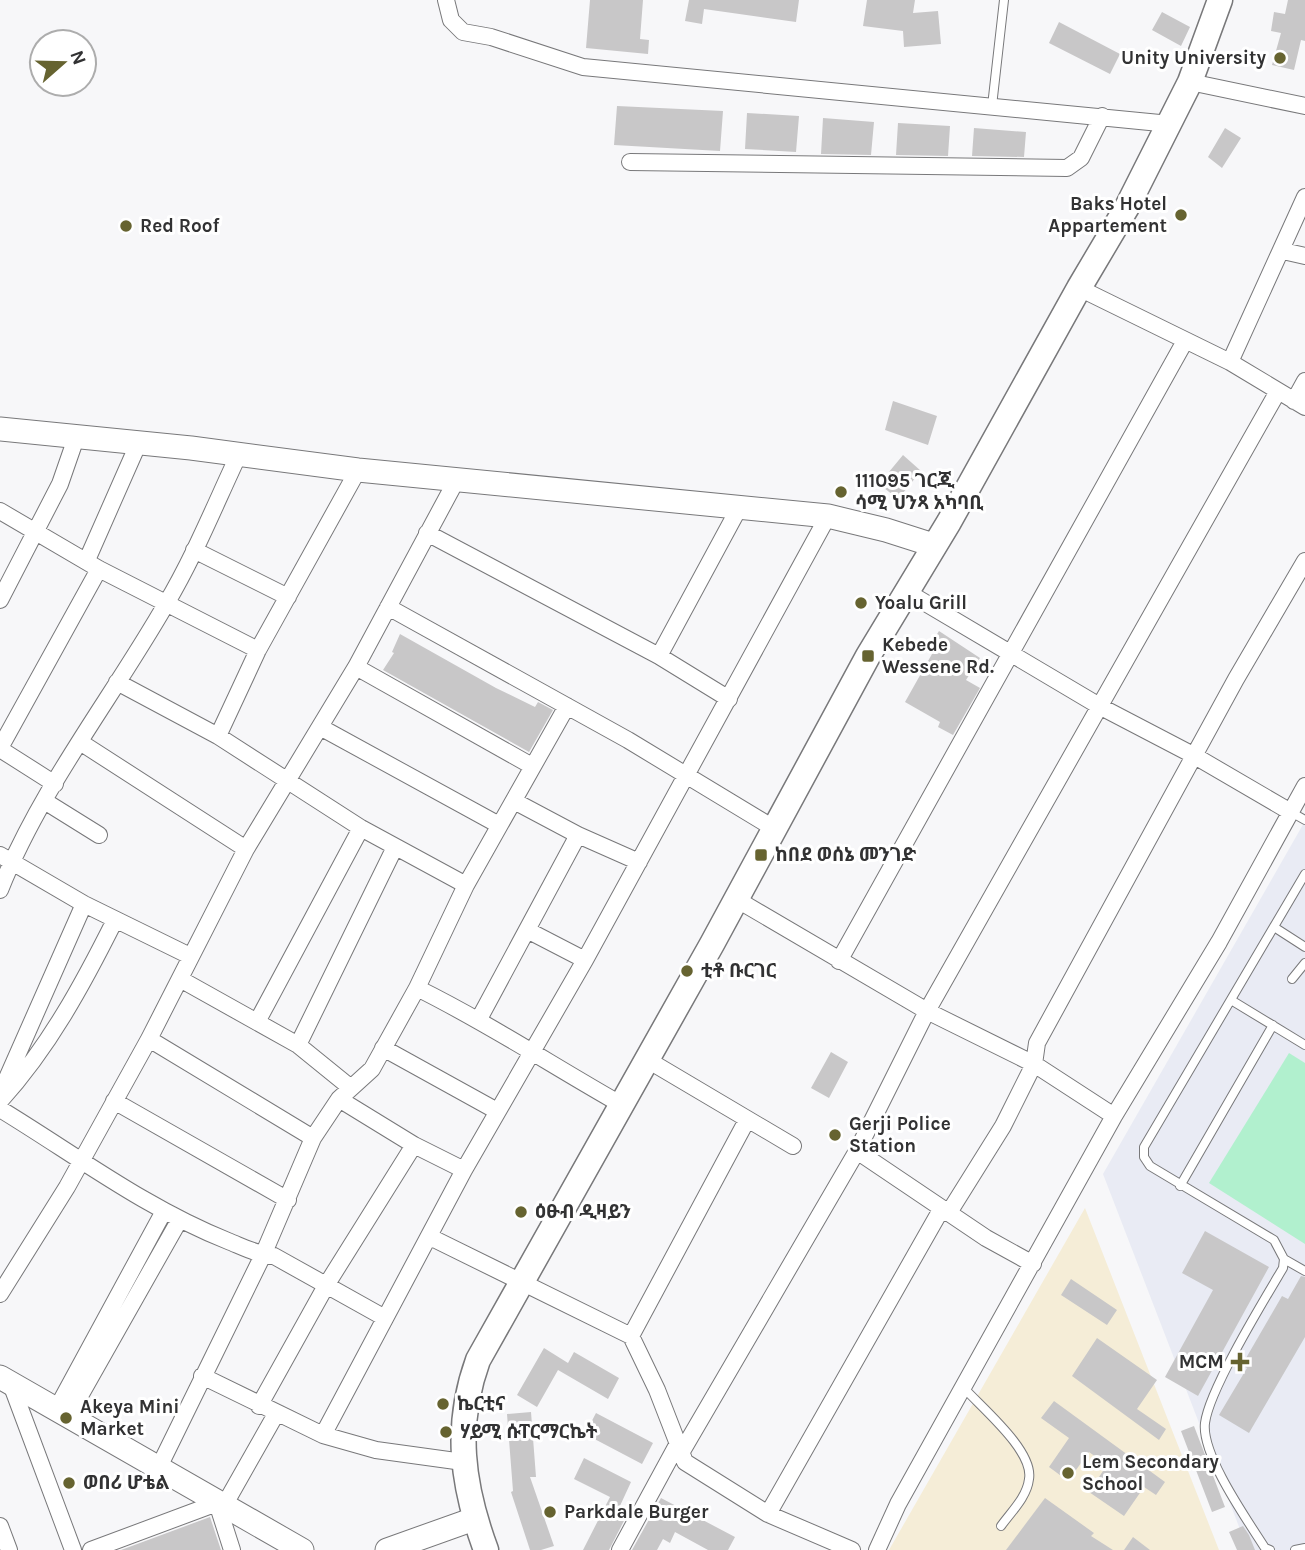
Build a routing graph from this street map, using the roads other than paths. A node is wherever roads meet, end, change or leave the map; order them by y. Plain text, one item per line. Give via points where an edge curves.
1 (446, 0) edge
2 (1004, 0) edge
3 (1220, 0) edge
4 (1190, 82) junction
5 (992, 106) junction
6 (1305, 106) edge
7 (1102, 116) junction
8 (1170, 124) junction
9 (630, 162) dead end
10 (1305, 197) edge
11 (1283, 251) junction
12 (1305, 256) edge
13 (1079, 288) junction
14 (1185, 341) junction
15 (1230, 362) junction
16 (1305, 381) edge
17 (1277, 393) junction
18 (1300, 404) edge
19 (0, 429) edge
20 (77, 435) junction
21 (139, 442) junction
22 (239, 456) junction
23 (358, 470) junction
24 (457, 479) junction
25 (738, 508) junction
26 (0, 511) edge
27 (828, 516) junction
28 (427, 533) junction
29 (35, 534) junction
30 (933, 545) junction
31 (194, 550) junction
32 (1305, 561) edge
33 (93, 564) junction
34 (907, 592) junction
35 (1, 595) edge
36 (288, 597) junction
37 (166, 604) junction
38 (388, 607) junction
39 (258, 650) junction
40 (1013, 653) junction
41 (659, 656) junction
42 (356, 667) junction
43 (117, 682) junction
44 (729, 699) junction
45 (567, 706) junction
46 (1101, 707) junction
47 (320, 727) junction
48 (218, 736) junction
49 (80, 742) junction
50 (0, 748) edge
51 (1193, 755) junction
52 (532, 766) junction
53 (687, 774) junction
54 (287, 779) junction
55 (55, 785) junction
56 (1305, 786) edge
57 (514, 801) junction
58 (46, 802) junction
59 (1289, 811) junction
60 (1305, 820) edge
61 (499, 825) junction
62 (361, 828) junction
63 (775, 829) junction
64 (99, 835) dead end
65 (578, 835) junction
66 (395, 847) junction
67 (246, 849) junction
68 (6, 859) edge
69 (639, 862) junction
70 (1305, 874) edge
71 (466, 885) junction
72 (0, 890) edge
73 (736, 899) junction
74 (83, 904) junction
75 (115, 920) junction
76 (1274, 927) junction
77 (527, 930) junction
78 (1305, 947) edge
79 (190, 956) junction
80 (585, 960) junction
81 (839, 961) junction
82 (1305, 962) edge
83 (180, 979) junction
84 (1292, 979) dead end
85 (417, 988) junction
86 (1231, 1000) junction
87 (927, 1011) junction
88 (479, 1019) junction
89 (257, 1022) junction
90 (1273, 1025) junction
91 (149, 1039) junction
92 (298, 1045) junction
93 (1305, 1045) edge
94 (383, 1048) junction
95 (531, 1054) junction
96 (646, 1059) junction
97 (1034, 1064) junction
98 (345, 1093) junction
99 (0, 1095) edge
100 (0, 1101) edge
101 (114, 1101) junction
102 (622, 1105) junction
103 (0, 1109) edge
104 (497, 1111) junction
105 (1114, 1116) junction
106 (747, 1120) junction
107 (313, 1138) junction
108 (414, 1144) junction
109 (793, 1146) dead end
110 (857, 1151) junction
111 (82, 1159) junction
112 (464, 1170) junction
113 (1180, 1186) junction
114 (288, 1200) junction
115 (946, 1209) junction
116 (164, 1211) junction
117 (180, 1219) junction
118 (430, 1237) junction
119 (263, 1255) junction
120 (1284, 1259) junction
121 (1033, 1264) junction
122 (1305, 1270) edge
123 (523, 1283) junction
124 (327, 1284) junction
125 (0, 1294) edge
126 (386, 1318) junction
127 (631, 1336) junction
128 (202, 1376) junction
129 (6, 1381) edge
130 (964, 1388) junction
131 (259, 1406) junction
132 (62, 1414) junction
133 (276, 1414) junction
134 (323, 1435) junction
135 (679, 1449) junction
136 (463, 1462) junction
137 (159, 1467) junction
138 (221, 1504) junction
139 (768, 1514) junction
140 (474, 1519) junction
141 (1001, 1525) dead end
142 (0, 1526) edge
143 (1305, 1548) edge
144 (9, 1550) edge
145 (73, 1550) edge
146 (91, 1550) edge
147 (232, 1550) edge
148 (302, 1550) edge
149 (387, 1550) edge
150 (486, 1550) edge
151 (620, 1550) edge
152 (852, 1550) edge
153 (877, 1550) edge
154 (1270, 1550) edge
155 (1295, 1550) edge

1 - 5 street via 451,20 463,32 583,67
2 - 5 lane
3 - 4 main road
4 - 6 street
4 - 8 main road
5 - 7 street
7 - 8 street
7 - 9 street via 1082,158 1067,168
8 - 13 main road via 1128,207
10 - 11 street
11 - 12 street
11 - 15 street
13 - 14 street
13 - 30 main road
14 - 15 street
14 - 40 street
15 - 17 street
16 - 18 street
17 - 18 street
17 - 46 street
19 - 20 street
20 - 21 street
20 - 29 street
21 - 22 street
21 - 33 street
22 - 23 street
22 - 31 street
23 - 24 street
23 - 36 street
24 - 25 street
24 - 28 street
25 - 27 street
25 - 41 street
26 - 29 street
27 - 30 street
27 - 44 street
28 - 38 street
28 - 41 street
29 - 33 street
29 - 35 street
30 - 34 main road
31 - 36 street
31 - 37 street
32 - 51 street
33 - 37 street
33 - 50 street
34 - 40 street
34 - 63 main road
36 - 39 street
37 - 39 street
37 - 43 street
38 - 42 street
38 - 45 street
39 - 48 street
40 - 46 street
40 - 81 street
41 - 44 street
42 - 47 street
42 - 52 street
43 - 48 street
43 - 49 street
44 - 53 street
45 - 52 street
45 - 53 street
46 - 51 street
46 - 87 street
47 - 54 street
47 - 61 street
48 - 54 street
49 - 55 street
49 - 67 street
50 - 55 street
51 - 59 street
51 - 97 street via 1037,1043
52 - 57 street
53 - 63 street
53 - 69 street
54 - 62 street
54 - 67 street
55 - 58 street
56 - 59 street
57 - 61 street
57 - 65 street
58 - 64 street
58 - 68 street
59 - 60 lane
59 - 105 street via 1219,942
61 - 71 street
62 - 66 street
62 - 89 street
63 - 73 main road
65 - 69 street
65 - 77 street
66 - 71 street
66 - 92 street
67 - 79 street
68 - 72 street
68 - 74 street
69 - 80 street
70 - 76 lane
71 - 85 street
73 - 81 street
73 - 96 main road
74 - 75 street
74 - 99 street
75 - 79 street
75 - 100 street via 61,1020
76 - 78 lane
76 - 86 lane
77 - 80 street
77 - 88 street
79 - 83 street
80 - 95 street
81 - 87 street
82 - 84 lane
83 - 89 street
83 - 91 street
85 - 88 street
85 - 94 street
86 - 90 lane
86 - 113 lane via 1144,1147 1150,1167
87 - 97 street
87 - 110 street
88 - 95 street
89 - 92 street
90 - 93 lane
90 - 113 lane
91 - 101 street
91 - 107 street
92 - 98 street
94 - 98 street via 363,1079
94 - 104 street
95 - 102 street
95 - 104 street
96 - 102 main road
96 - 106 street
97 - 105 street
97 - 115 street via 975,1173 953,1206
98 - 107 street
98 - 108 street
101 - 111 street
101 - 114 street
102 - 123 main road
103 - 111 street
104 - 112 street
105 - 121 street
106 - 109 street
106 - 127 street
107 - 114 street
108 - 112 street
108 - 124 street
110 - 115 street
110 - 135 street
111 - 116 street
111 - 125 street
112 - 118 street
113 - 120 lane via 1273,1240
114 - 119 street
115 - 121 street
115 - 139 street via 938,1215
116 - 117 street
116 - 132 street
117 - 119 street
117 - 132 street
118 - 123 street
118 - 126 street
119 - 124 street via 274,1256
119 - 128 street
120 - 122 lane
120 - 154 lane via 1204,1424 1225,1484
121 - 130 street
123 - 127 street
123 - 136 main road via 471,1379 464,1402
124 - 126 street
124 - 131 street
126 - 134 street
127 - 135 street
128 - 131 street
128 - 137 street
129 - 132 street
129 - 145 street
130 - 141 lane via 1017,1446 1030,1472 1026,1488
130 - 153 street
131 - 133 street
132 - 137 street
133 - 134 street
133 - 138 street
134 - 136 street via 376,1450
135 - 139 street via 696,1471
135 - 151 street
136 - 140 main road
137 - 138 street
138 - 146 street
138 - 147 street
138 - 148 street
139 - 152 street
140 - 149 street
140 - 150 main road
142 - 144 street
143 - 155 lane

